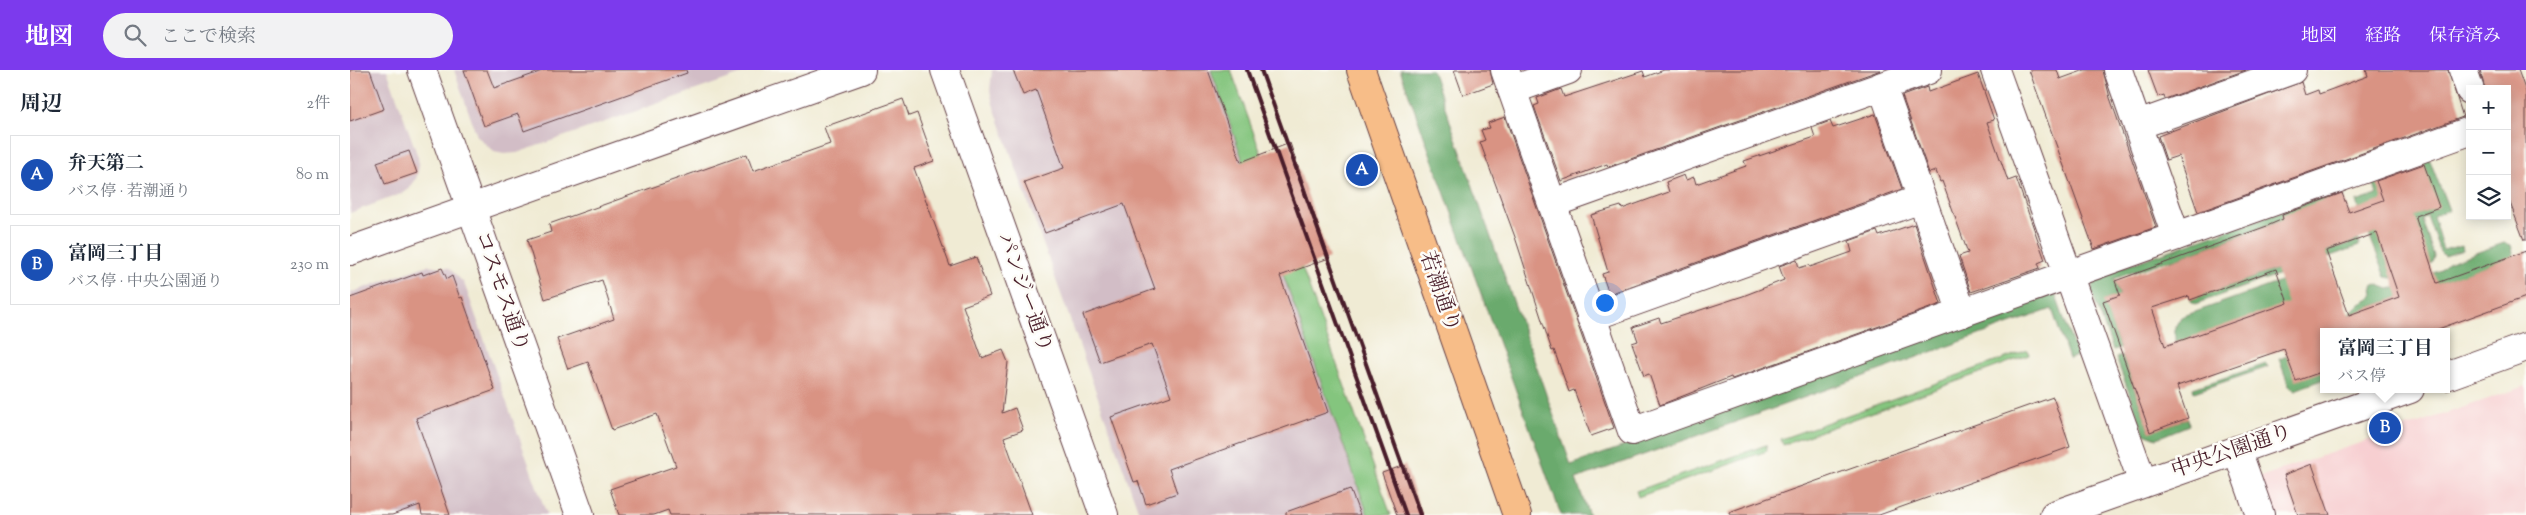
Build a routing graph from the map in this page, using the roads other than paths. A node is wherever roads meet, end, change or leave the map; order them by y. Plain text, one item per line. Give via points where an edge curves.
1 (422, 70) edge
2 (861, 70) edge
3 (945, 70) edge
4 (1361, 70) edge
5 (1568, 70) edge
6 (1928, 70) edge
7 (1996, 70) edge
8 (2118, 70) edge
9 (2292, 70) edge
10 (2462, 70) edge
11 (1508, 80) edge
12 (2468, 85) edge
13 (1882, 86) junction
14 (2138, 126) junction
15 (2466, 132) edge
16 (1921, 199) junction
17 (1553, 203) junction
18 (471, 207) junction
19 (2176, 236) junction
20 (350, 251) edge
21 (2069, 274) junction
22 (1962, 313) junction
23 (1592, 317) junction
24 (2526, 348) edge
25 (2450, 375) edge
26 (2399, 393) edge
27 (2237, 450) junction
28 (2143, 484) junction
29 (580, 515) edge
30 (1104, 515) edge
31 (1517, 515) edge
32 (2054, 515) edge
33 (2260, 515) edge

1 - 18 street, コスモス通り
2 - 18 street
3 - 30 street, パンジー通り
4 - 31 main road, 若潮通り
5 - 11 street
6 - 13 street
7 - 21 street
8 - 14 street
9 - 14 street
10 - 12 street
11 - 17 street
13 - 16 street
13 - 17 street
14 - 19 street
15 - 19 street
16 - 22 street
16 - 23 street
17 - 23 street
18 - 20 street
18 - 29 street, コスモス通り
19 - 21 street
21 - 22 street
21 - 28 street
22 - 23 street via 1632,431
24 - 25 street
26 - 27 street, 中央公園通り
27 - 28 street, 中央公園通り
27 - 33 street
28 - 32 street, 中央公園通り

